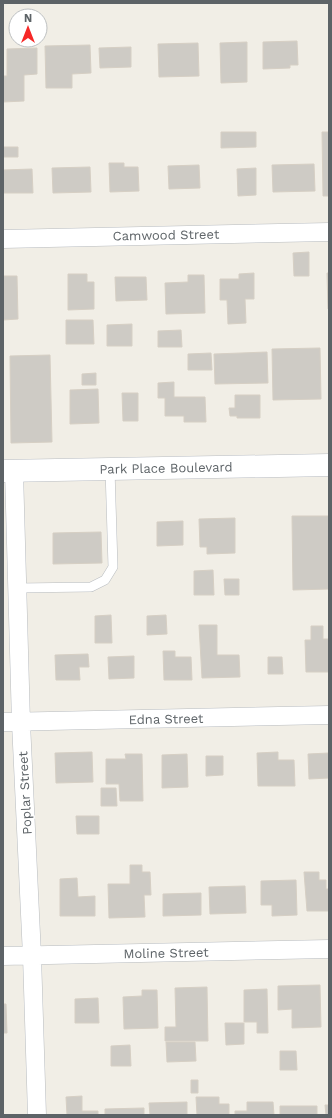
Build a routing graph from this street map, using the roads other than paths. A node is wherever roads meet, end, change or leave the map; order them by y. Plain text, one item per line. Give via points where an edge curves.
1 (329, 232) edge
2 (3, 239) edge
3 (329, 465) edge
4 (110, 469) junction
5 (8, 471) edge
6 (18, 588) junction
7 (329, 715) edge
8 (3, 722) edge
9 (21, 722) junction
10 (329, 949) edge
11 (3, 956) edge
12 (32, 956) junction
13 (37, 1115) edge

1 - 2 street, Camwood Street
3 - 4 main road, Park Place Boulevard
4 - 5 main road, Park Place Boulevard
4 - 6 lane via 113,567 105,580 91,587
5 - 6 street, Poplar Street
6 - 9 street, Poplar Street
7 - 9 street, Edna Street
8 - 9 street, Edna Street
9 - 12 street, Poplar Street
10 - 12 street, Moline Street
11 - 12 street, Moline Street
12 - 13 street, Poplar Street

